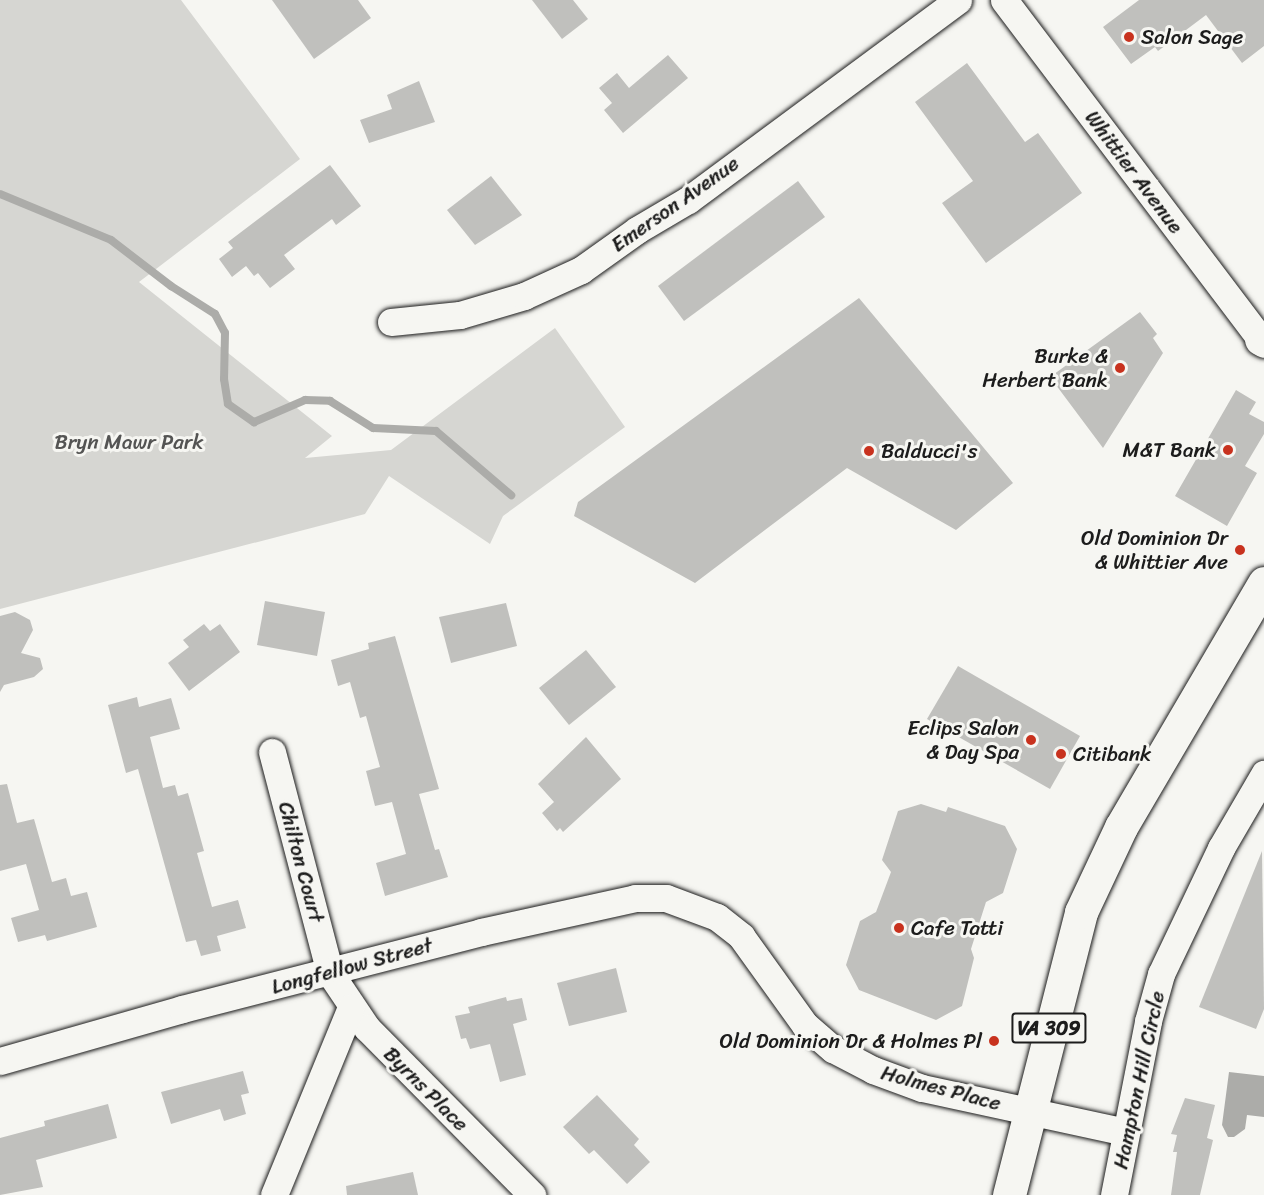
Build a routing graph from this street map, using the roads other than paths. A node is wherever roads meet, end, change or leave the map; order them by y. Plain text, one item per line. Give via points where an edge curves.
1 (958, 0) edge
2 (1004, 0) edge
3 (391, 322) dead end
4 (1263, 341) edge
5 (1264, 583) edge
6 (272, 752) dead end
7 (1264, 774) edge
8 (706, 911) joint
9 (330, 973) junction
10 (351, 1007) junction
11 (0, 1061) edge
12 (1028, 1111) junction
13 (1125, 1132) junction
14 (274, 1195) edge
15 (532, 1195) edge
16 (1009, 1195) edge
17 (1114, 1195) edge

1 - 3 street, Emerson Avenue via 688,200 581,270 524,296 460,315
2 - 4 street, Whittier Avenue
5 - 12 main road, VA 309 via 1164,749 1106,855 1070,945
6 - 9 street, Chilton Court
7 - 13 street, Hampton Hill Circle via 1221,848 1161,974
8 - 9 street, Longfellow Street via 666,898 635,898 481,932
8 - 12 street, Holmes Place via 741,936 781,997 833,1049 891,1079
9 - 10 street, Byrns Place
9 - 11 street, Longfellow Street via 182,1009
10 - 14 street
10 - 15 street, Byrns Place via 404,1069
12 - 13 street, Holmes Place
12 - 16 main road, VA 309
13 - 17 street, Hampton Hill Circle

